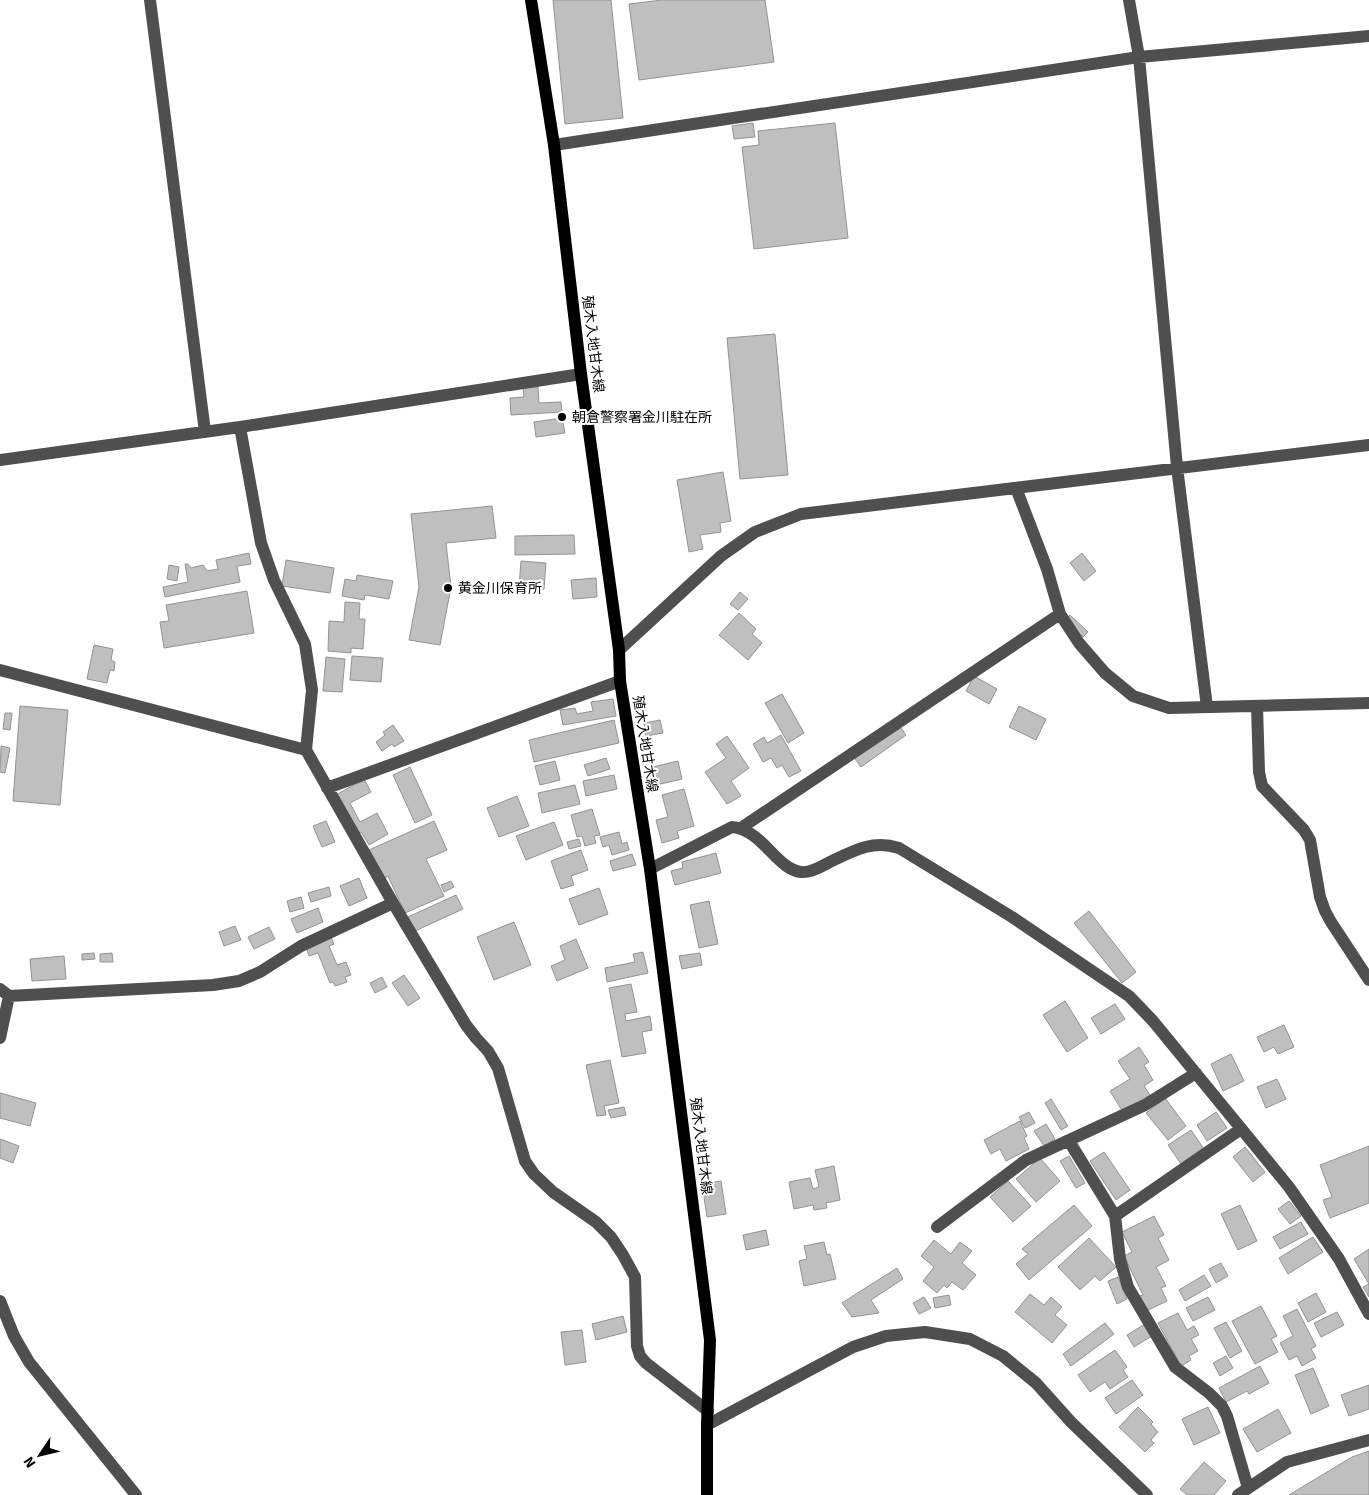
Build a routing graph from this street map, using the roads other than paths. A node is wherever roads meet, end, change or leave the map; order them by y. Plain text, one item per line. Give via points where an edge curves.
1 (150, 0) edge
2 (531, 0) edge
3 (1129, 0) edge
4 (1369, 36) edge
5 (1139, 56) junction
6 (554, 145) junction
7 (582, 374) junction
8 (240, 427) junction
9 (205, 432) junction
10 (1369, 445) edge
11 (0, 460) edge
12 (1177, 467) junction
13 (1016, 488) junction
14 (1060, 614) junction
15 (619, 650) junction
16 (0, 670) edge
17 (620, 682) junction
18 (1369, 703) edge
19 (1257, 706) junction
20 (1207, 707) junction
21 (306, 750) junction
22 (326, 788) junction
23 (741, 828) junction
24 (650, 869) junction
25 (393, 903) junction
26 (1369, 980) edge
27 (5, 992) edge
28 (0, 1038) edge
29 (1196, 1074) junction
30 (1241, 1129) junction
31 (1068, 1140) junction
32 (1115, 1216) junction
33 (937, 1227) dead end
34 (0, 1301) edge
35 (1369, 1314) edge
36 (708, 1411) junction
37 (707, 1425) junction
38 (1369, 1440) edge
39 (1243, 1492) edge
40 (136, 1495) edge
41 (707, 1495) edge
42 (1146, 1495) edge

1 - 9 street
2 - 6 main road, 殖木入地甘木線
3 - 5 street
4 - 5 street
5 - 6 street
5 - 12 street
6 - 7 main road, 殖木入地甘木線
7 - 8 street
7 - 15 main road, 殖木入地甘木線
8 - 9 street
8 - 21 street via 260,543 305,644 312,690
9 - 11 street
10 - 12 street
12 - 13 street
12 - 20 street
13 - 14 street
13 - 15 street via 800,514 755,532 721,556
14 - 20 street via 1105,673 1133,696 1169,708
14 - 23 street
15 - 17 main road, 殖木入地甘木線
16 - 21 street
17 - 22 street
17 - 24 main road, 殖木入地甘木線
18 - 19 street
19 - 20 street
19 - 26 street via 1262,786 1310,840 1325,911
21 - 22 street
22 - 25 street
23 - 24 street via 732,827
23 - 29 street via 755,836 788,867 801,872 817,869 867,846 886,844 899,848 1012,917 1129,996
24 - 36 main road, 殖木入地甘木線 via 710,1340
25 - 27 street via 301,946 239,981
25 - 36 street via 466,1025 498,1068 525,1162 552,1192 596,1222 611,1237 635,1277 640,1356
27 - 28 street
29 - 30 street
29 - 31 street via 1145,1105
30 - 32 street
30 - 35 street via 1317,1227
31 - 32 street
31 - 33 street via 1026,1160
32 - 39 street via 1120,1259 1128,1287 1175,1367 1210,1393 1228,1416
34 - 40 street via 29,1362
36 - 37 main road, 殖木入地甘木線
37 - 41 main road, 殖木入地甘木線
37 - 42 street via 853,1348 886,1336 934,1333 970,1339 1003,1356 1036,1383
38 - 39 street via 1287,1462

